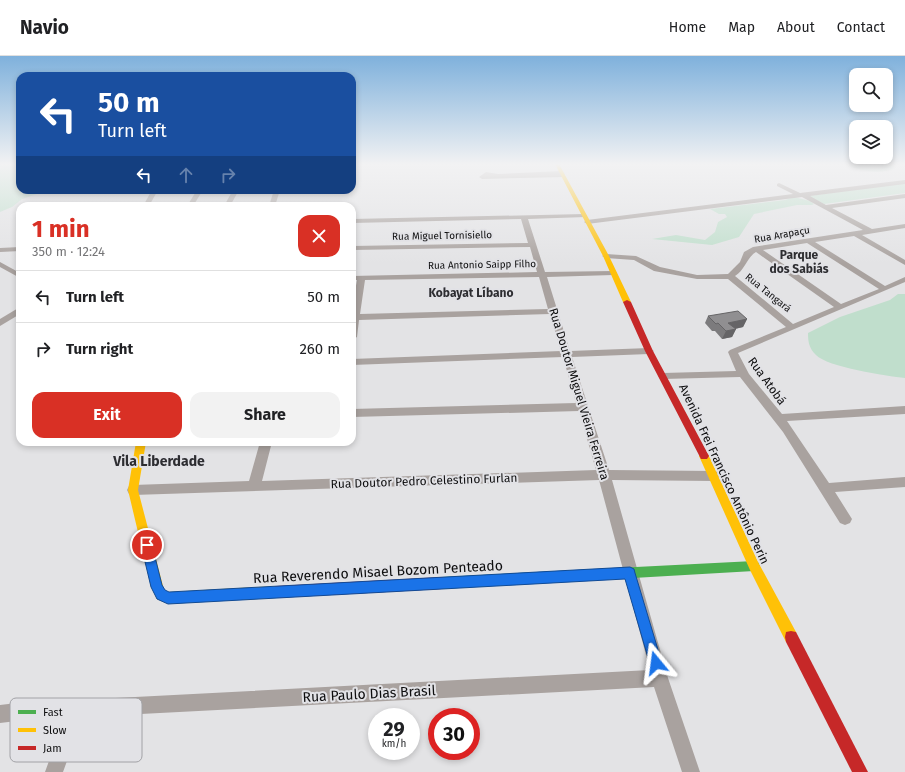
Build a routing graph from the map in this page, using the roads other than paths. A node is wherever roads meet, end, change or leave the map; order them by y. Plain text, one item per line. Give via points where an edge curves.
1 (574, 197) edge
2 (779, 197) edge
3 (806, 197) edge
4 (895, 197) edge
5 (826, 207) junction
6 (524, 217) junction
7 (586, 219) junction
8 (356, 221) edge
9 (905, 226) edge
10 (870, 230) junction
11 (854, 233) junction
12 (807, 240) junction
13 (532, 245) junction
14 (356, 248) edge
15 (756, 248) junction
16 (16, 249) edge
17 (0, 250) edge
18 (606, 256) junction
19 (905, 263) edge
20 (0, 264) edge
21 (613, 273) junction
22 (16, 274) edge
23 (542, 275) junction
24 (730, 276) junction
25 (356, 278) edge
26 (905, 279) edge
27 (886, 289) junction
28 (840, 307) junction
29 (553, 311) junction
30 (16, 313) edge
31 (356, 317) edge
32 (0, 323) edge
33 (792, 327) junction
34 (649, 351) junction
35 (567, 356) junction
36 (356, 362) edge
37 (744, 374) junction
38 (664, 376) junction
39 (584, 407) junction
40 (905, 410) edge
41 (356, 413) edge
42 (778, 418) junction
43 (140, 446) edge
44 (265, 446) edge
45 (604, 475) junction
46 (714, 476) junction
47 (905, 482) edge
48 (254, 487) junction
49 (826, 488) junction
50 (133, 490) junction
51 (845, 520) dead end
52 (754, 566) junction
53 (630, 573) junction
54 (660, 678) junction
55 (142, 706) edge
56 (10, 713) edge
57 (0, 714) edge
58 (58, 762) edge
59 (54, 772) edge
60 (691, 772) edge
61 (860, 772) edge

1 - 7 street, Avenida Frei Francisco Antônio Perin
2 - 7 street
3 - 5 street
4 - 5 street
5 - 10 street
6 - 7 street
6 - 8 street
6 - 13 street, Rua Doutor Miguel Vieira Ferreira
7 - 18 street, Avenida Frei Francisco Antônio Perin
9 - 10 street, Rua Arapaçu
10 - 11 street, Rua Arapaçu
11 - 12 street, Rua Arapaçu
11 - 19 street
12 - 15 street, Rua Arapaçu
12 - 27 street
13 - 14 street, Rua Miguel Tornisiello
13 - 23 street, Rua Doutor Miguel Vieira Ferreira
15 - 24 street, Rua Arapaçu via 747,254 739,270
15 - 28 street
16 - 17 street
18 - 21 street, Avenida Frei Francisco Antônio Perin
18 - 24 street via 629,257 666,271 697,277
20 - 22 street
21 - 23 street, Rua Antonio Saipp Filho
21 - 34 street, Avenida Frei Francisco Antônio Perin
23 - 25 street, Rua Antonio Saipp Filho
23 - 29 street, Rua Doutor Miguel Vieira Ferreira
24 - 33 street, Rua Tangará
26 - 27 street, Rua Atobá
27 - 28 street, Rua Atobá
28 - 33 street, Rua Atobá
29 - 31 street
29 - 35 street, Rua Doutor Miguel Vieira Ferreira
30 - 32 street
33 - 37 street, Rua Atobá via 735,350 734,356
34 - 35 street
34 - 38 street, Avenida Frei Francisco Antônio Perin
35 - 36 street
35 - 39 street, Rua Doutor Miguel Vieira Ferreira
37 - 38 street
37 - 42 street, Rua Atobá
38 - 46 street, Avenida Frei Francisco Antônio Perin
39 - 41 street
39 - 45 street, Rua Doutor Miguel Vieira Ferreira
40 - 42 street
42 - 49 street, Rua Atobá
43 - 50 street, Rua Reverendo Misael Bozom Penteado
44 - 48 street
45 - 46 street, Rua Doutor Pedro Celestino Furlan
45 - 48 street, Rua Doutor Pedro Celestino Furlan
45 - 53 street, Rua Doutor Miguel Vieira Ferreira
46 - 52 street, Avenida Frei Francisco Antônio Perin
47 - 49 street
48 - 50 street, Rua Doutor Pedro Celestino Furlan
49 - 51 street, Rua Atobá
50 - 53 street, Rua Reverendo Misael Bozom Penteado via 157,587 161,595 168,598
52 - 53 street, Rua Reverendo Misael Bozom Penteado
52 - 61 street, Avenida Frei Francisco Antônio Perin
53 - 54 street, Rua Doutor Miguel Vieira Ferreira
54 - 55 street, Rua Paulo Dias Brasil
54 - 60 street, Rua Doutor Miguel Vieira Ferreira
56 - 57 street, Rua Paulo Dias Brasil
58 - 59 street

